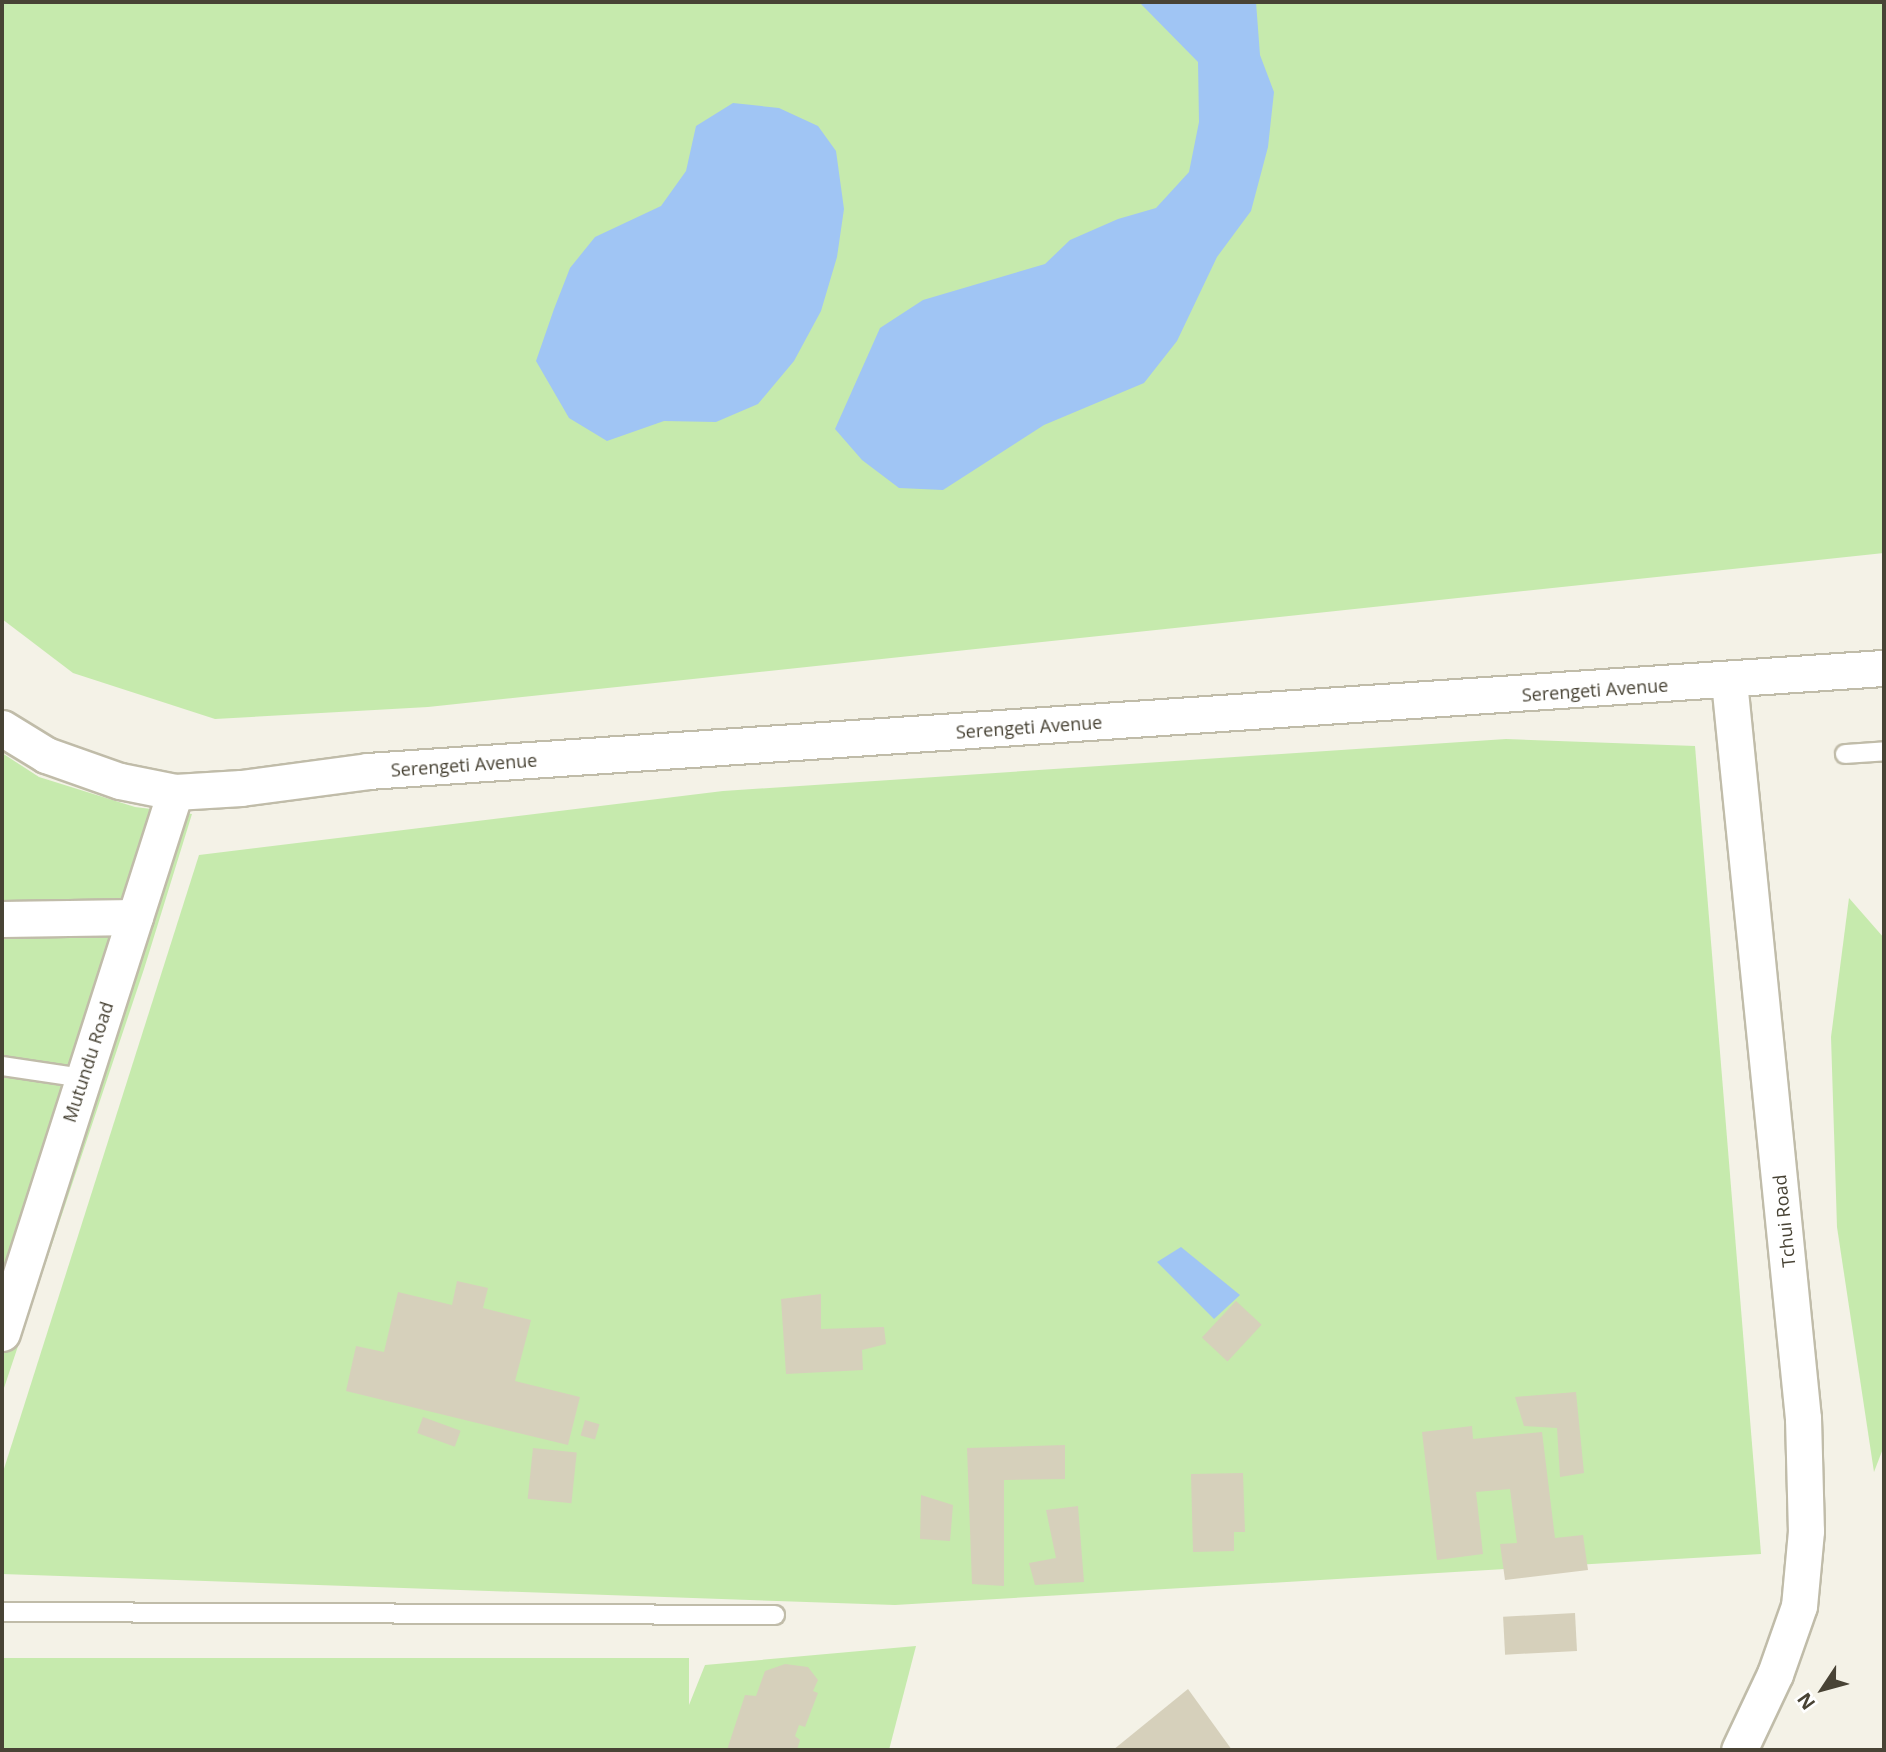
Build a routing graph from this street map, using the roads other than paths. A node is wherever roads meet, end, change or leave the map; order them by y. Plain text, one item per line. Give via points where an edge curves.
1 (1884, 668) edge
2 (1729, 681) junction
3 (2, 728) edge
4 (1884, 751) edge
5 (1845, 754) dead end
6 (175, 792) junction
7 (135, 917) junction
8 (2, 919) edge
9 (2, 1066) edge
10 (83, 1078) junction
11 (2, 1333) edge
12 (2, 1612) edge
13 (775, 1615) dead end
14 (1739, 1750) edge

1 - 2 street, Serengeti Avenue
2 - 6 street, Serengeti Avenue via 368,771
2 - 14 street, Tchui Road via 1802,1404 1806,1531 1799,1606 1775,1674
3 - 6 street, Serengeti Avenue via 46,755 120,781
4 - 5 lane
6 - 7 street, Mutundu Road
7 - 8 street
7 - 10 street, Mutundu Road
9 - 10 lane
10 - 11 street, Mutundu Road
12 - 13 lane

